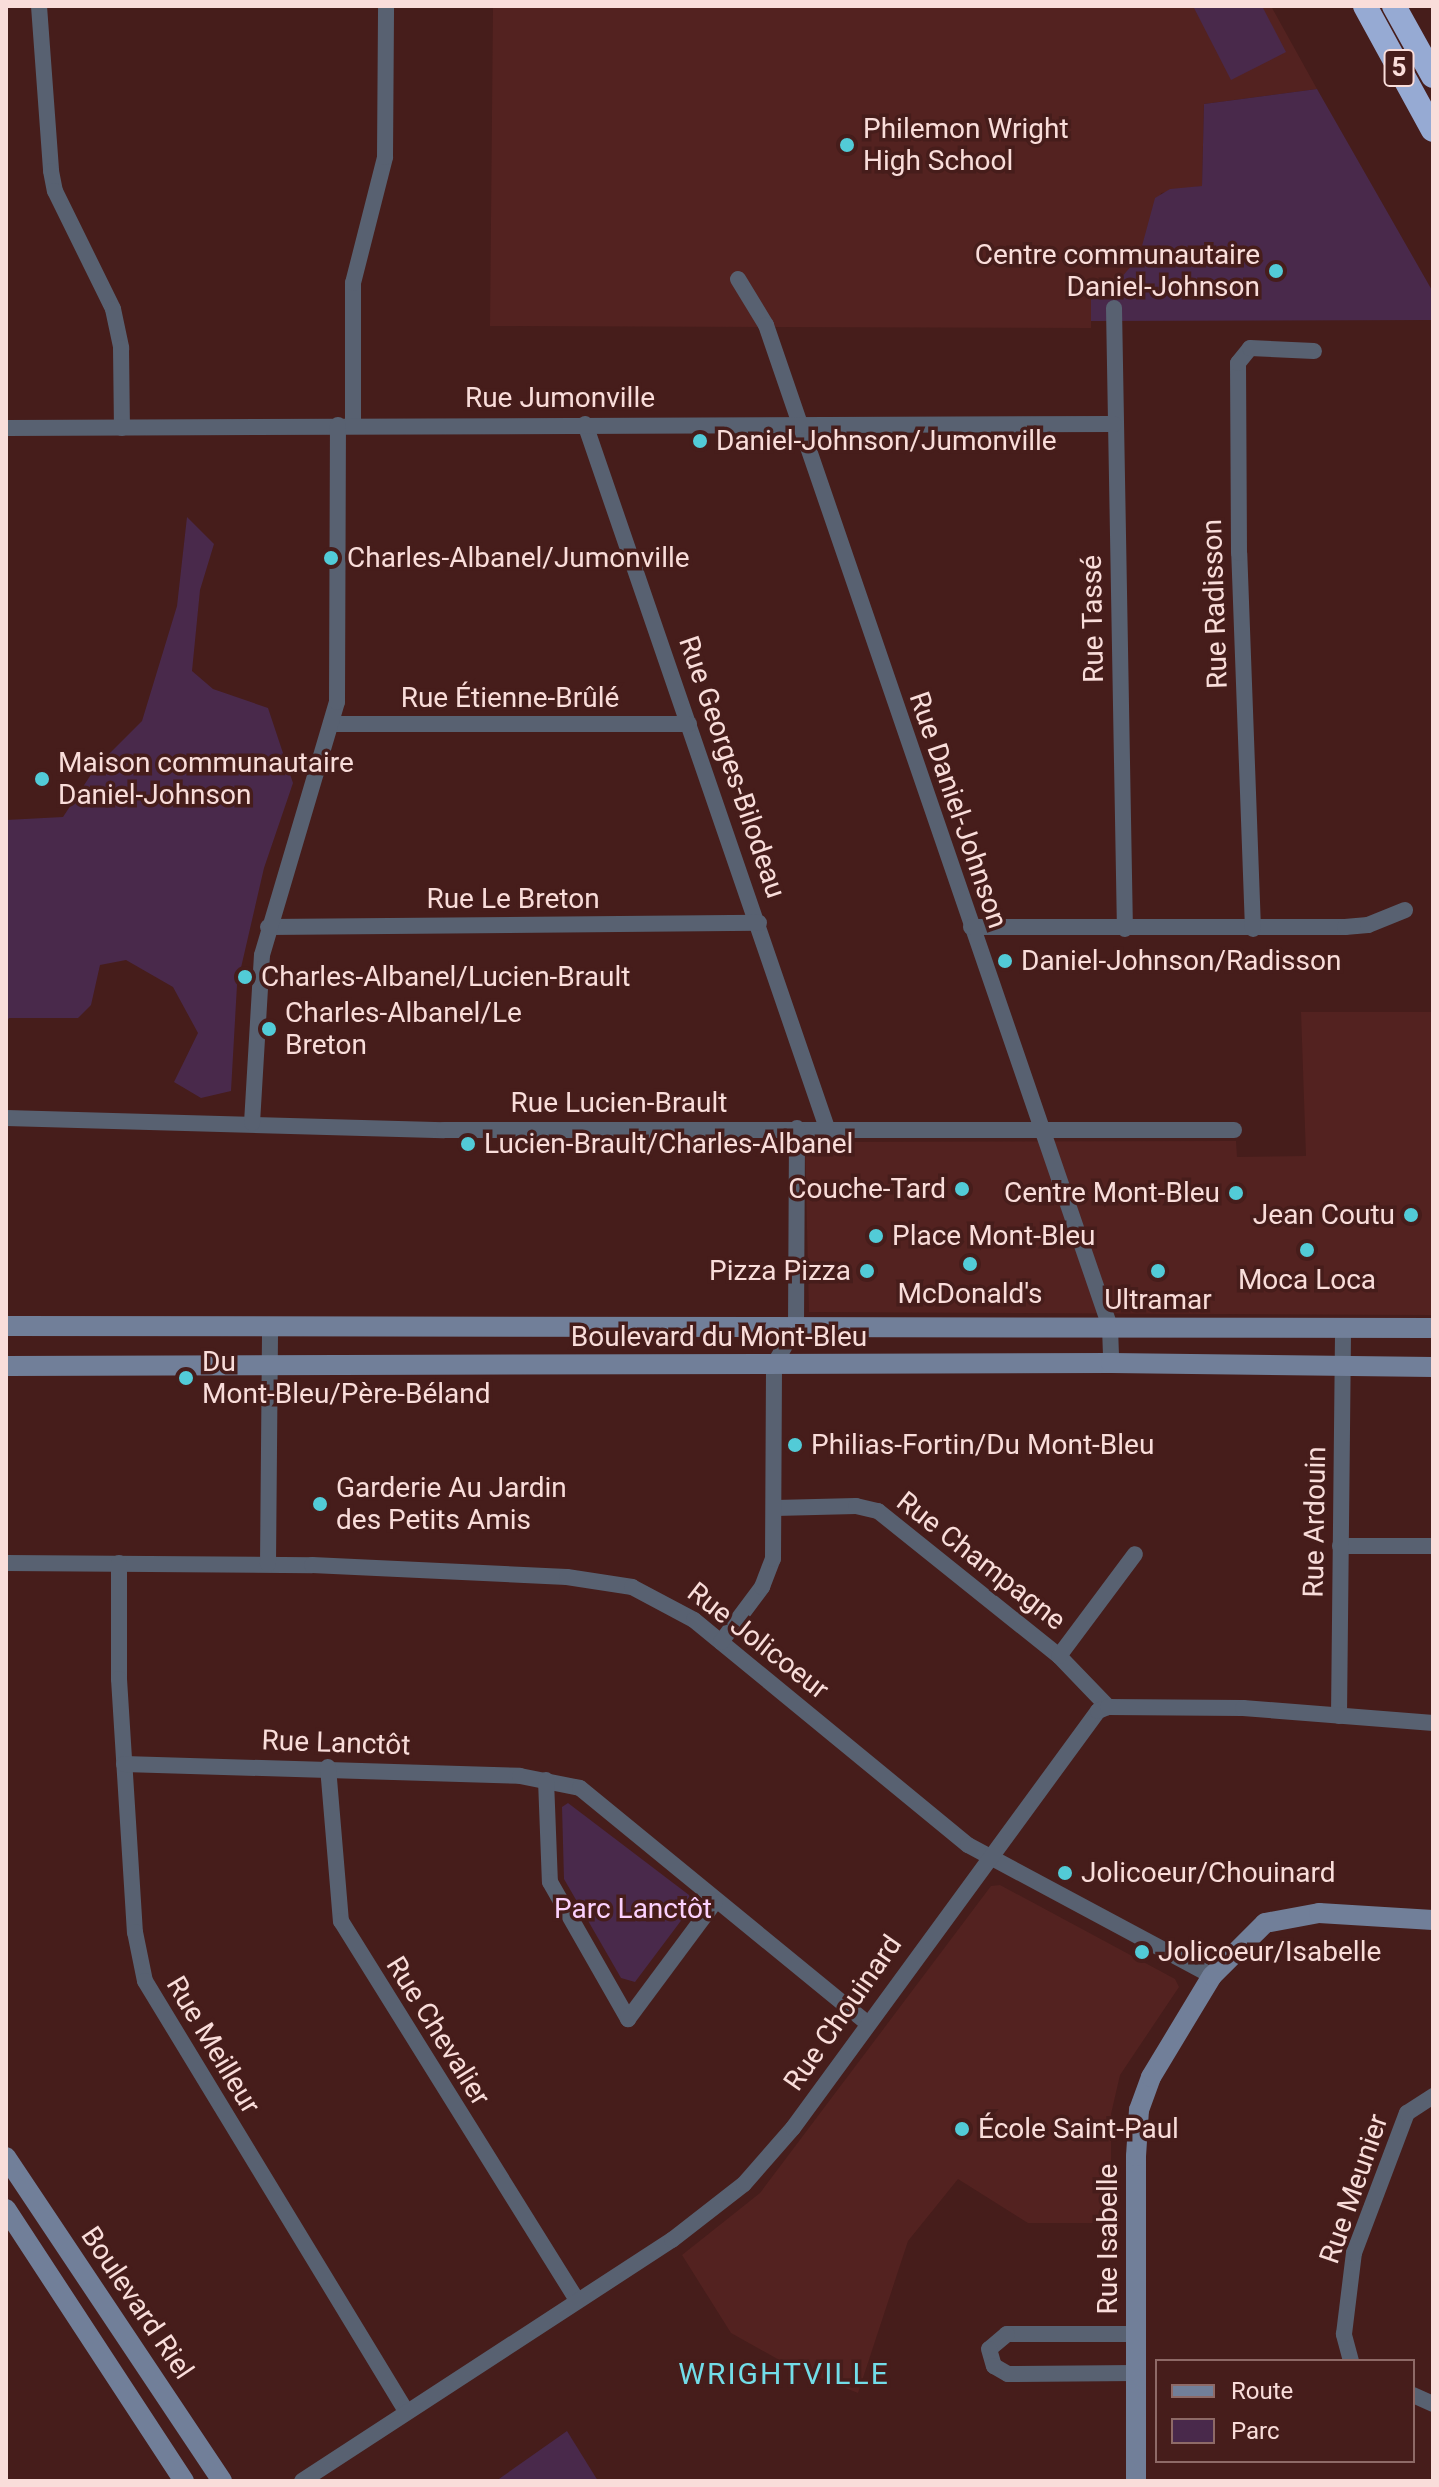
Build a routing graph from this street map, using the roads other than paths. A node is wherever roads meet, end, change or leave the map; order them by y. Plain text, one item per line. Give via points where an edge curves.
1 (39, 6) edge
2 (386, 6) edge
3 (1365, 6) edge
4 (1394, 6) edge
5 (1433, 76) edge
6 (1433, 130) edge
7 (738, 279) dead end
8 (1114, 308) dead end
9 (1314, 351) dead end
10 (585, 424) junction
11 (1114, 424) junction
12 (346, 425) junction
13 (800, 426) junction
14 (6, 428) edge
15 (122, 428) junction
16 (331, 724) junction
17 (689, 724) junction
18 (1405, 910) dead end
19 (759, 923) junction
20 (268, 927) junction
21 (971, 927) junction
22 (1125, 929) junction
23 (1253, 929) junction
24 (6, 1118) edge
25 (252, 1123) junction
26 (797, 1128) junction
27 (827, 1128) junction
28 (1040, 1128) junction
29 (1234, 1130) dead end
30 (270, 1325) junction
31 (6, 1326) edge
32 (796, 1326) junction
33 (993, 1326) junction
34 (1110, 1327) junction
35 (1343, 1328) junction
36 (1433, 1328) edge
37 (1111, 1363) junction
38 (269, 1364) junction
39 (993, 1364) junction
40 (774, 1365) junction
41 (6, 1366) edge
42 (1343, 1367) junction
43 (1433, 1367) edge
44 (775, 1508) junction
45 (1340, 1546) junction
46 (1433, 1546) edge
47 (1135, 1554) dead end
48 (6, 1563) edge
49 (119, 1563) junction
50 (268, 1564) junction
51 (721, 1642) junction
52 (1059, 1656) junction
53 (1108, 1707) junction
54 (1339, 1716) junction
55 (1433, 1723) edge
56 (124, 1764) junction
57 (328, 1767) junction
58 (546, 1780) junction
59 (988, 1857) junction
60 (715, 1902) junction
61 (1433, 1920) edge
62 (1212, 1976) junction
63 (866, 2022) junction
64 (1433, 2096) edge
65 (6, 2157) edge
66 (6, 2209) edge
67 (576, 2299) junction
68 (1135, 2334) junction
69 (1350, 2359) edge
70 (1136, 2373) junction
71 (406, 2411) junction
72 (184, 2481) edge
73 (222, 2481) edge
74 (302, 2481) edge
75 (1136, 2481) edge

1 - 15 street via 51,171 55,191 115,318
2 - 12 street via 385,157 353,283
3 - 6 highway, 5
4 - 5 highway, 5
7 - 13 street, Rue Daniel-Johnson via 766,325
8 - 11 street, Rue Tassé
9 - 23 street, Rue Radisson via 1250,348 1238,363 1239,569
10 - 12 street, Rue Jumonville
10 - 13 street, Rue Jumonville
10 - 17 street, Rue Georges-Bilodeau
11 - 13 street, Rue Jumonville
11 - 22 street, Rue Tassé
12 - 15 street, Rue Jumonville
12 - 16 street via 339,671
13 - 21 street, Rue Daniel-Johnson
14 - 15 street, Rue Jumonville
16 - 17 street, Rue Étienne-Brûlé
16 - 20 street
17 - 19 street, Rue Georges-Bilodeau
18 - 23 street via 1368,925
19 - 20 street, Rue Le Breton
19 - 27 street, Rue Georges-Bilodeau
20 - 25 street via 255,1006
21 - 22 street
21 - 28 street, Rue Daniel-Johnson
22 - 23 street
24 - 25 street, Rue Lucien-Brault
25 - 26 street, Rue Lucien-Brault via 444,1130
26 - 27 street, Rue Lucien-Brault
26 - 32 street
27 - 28 street, Rue Lucien-Brault
28 - 29 street, Rue Lucien-Brault
28 - 34 street, Rue Daniel-Johnson
30 - 31 street, Boulevard du Mont-Bleu
30 - 32 street, Boulevard du Mont-Bleu
30 - 38 street
32 - 33 street, Boulevard du Mont-Bleu
32 - 40 street
33 - 34 street, Boulevard du Mont-Bleu
33 - 39 street
34 - 35 street, Boulevard du Mont-Bleu
34 - 37 street, Rue Daniel-Johnson
35 - 36 street, Boulevard du Mont-Bleu
35 - 42 street, Rue Ardouin
37 - 39 street, Boulevard du Mont-Bleu
37 - 42 street, Boulevard du Mont-Bleu
38 - 40 street, Boulevard du Mont-Bleu
38 - 41 street, Boulevard du Mont-Bleu
38 - 50 street
39 - 40 street, Boulevard du Mont-Bleu
40 - 44 street
42 - 43 street, Boulevard du Mont-Bleu
42 - 45 street, Rue Ardouin
44 - 51 street via 770,1572
44 - 52 street, Rue Champagne via 856,1506 878,1511
45 - 46 street
45 - 54 street, Rue Ardouin
47 - 52 street, Rue Champagne
48 - 49 street, Rue Jolicoeur
49 - 50 street, Rue Jolicoeur
49 - 56 street, Rue Meilleur
50 - 51 street, Rue Jolicoeur via 615,1583 667,1603
51 - 59 street, Rue Jolicoeur
52 - 53 street, Rue Champagne
53 - 54 street via 1243,1708
53 - 59 street, Rue Chouinard via 1080,1729
54 - 55 street
56 - 57 street, Rue Lanctôt
56 - 71 street, Rue Meilleur via 135,1932 145,1981
57 - 58 street, Rue Lanctôt
57 - 67 street, Rue Chevalier via 341,1921
58 - 60 street, Rue Lanctôt via 580,1788 597,1800
58 - 60 street via 550,1882 628,2019
59 - 62 street, Rue Jolicoeur
59 - 63 street, Rue Chouinard
60 - 63 street, Rue Lanctôt
61 - 62 street, Rue Isabelle via 1338,1913 1281,1917 1250,1934
62 - 68 street, Rue Isabelle via 1151,2077 1139,2110
63 - 67 street, Rue Chouinard via 793,2128 744,2184 672,2240
64 - 69 street, Rue Meunier via 1407,2113 1354,2253 1344,2334
65 - 73 street, Boulevard Riel
66 - 72 street, Boulevard Riel
67 - 71 street, Rue Chouinard
68 - 70 street, Rue Isabelle
68 - 70 street, Rue Isabelle via 1007,2334 989,2349 994,2366 1008,2374
70 - 75 street, Rue Isabelle
71 - 74 street, Rue Chouinard

